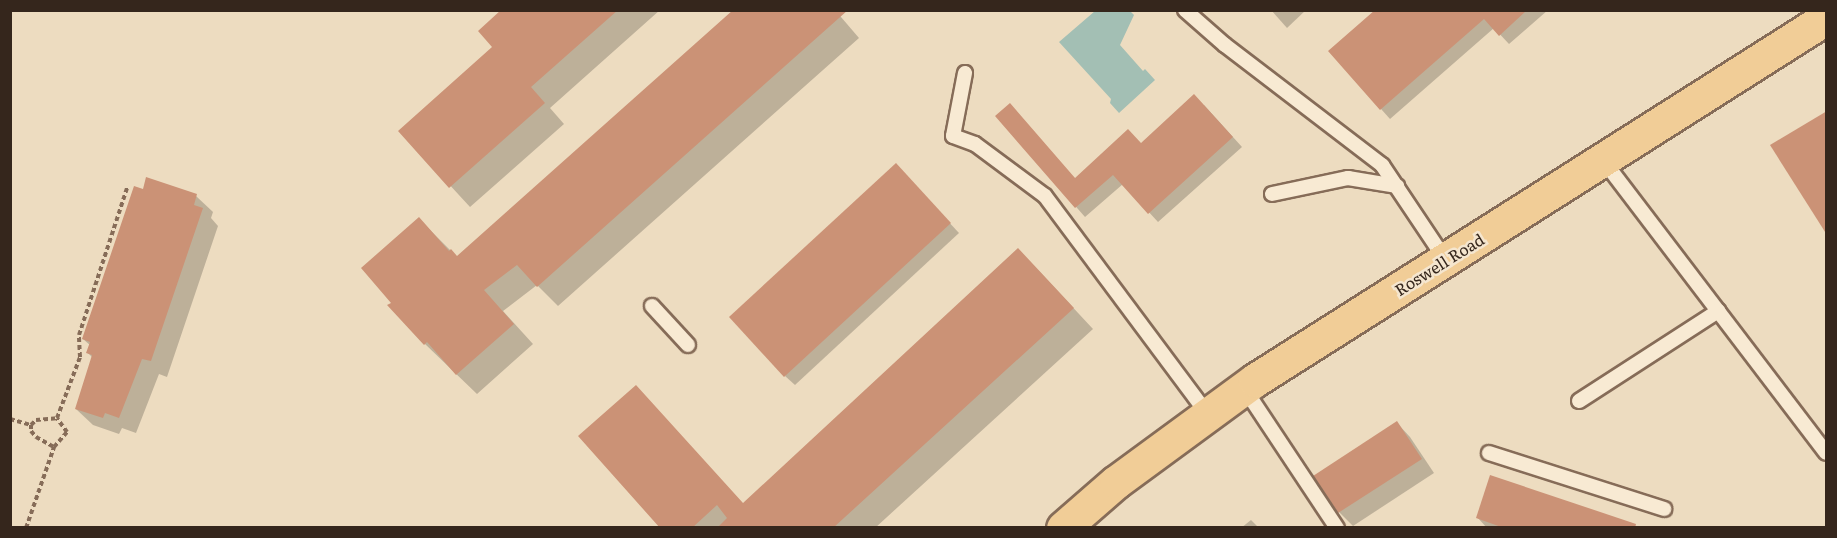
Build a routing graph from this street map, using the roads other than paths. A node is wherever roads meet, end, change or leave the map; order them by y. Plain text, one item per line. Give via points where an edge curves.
1 (1185, 10) edge
2 (1827, 18) edge
3 (965, 74) dead end
4 (1603, 160) junction
5 (1397, 186) junction
6 (1272, 194) dead end
7 (1445, 260) junction
8 (652, 306) dead end
9 (1718, 311) junction
10 (688, 345) dead end
11 (1244, 388) junction
12 (1579, 401) dead end
13 (1208, 415) junction
14 (1489, 453) dead end
15 (1827, 453) edge
16 (1664, 509) dead end
17 (1063, 528) edge
18 (1337, 528) edge

1 - 5 lane via 1383,165
2 - 4 main road, Roswell Road
3 - 13 lane via 953,136 975,144 1045,196
4 - 7 main road, Roswell Road
4 - 9 lane
5 - 6 lane via 1348,178
5 - 7 lane
7 - 11 main road, Roswell Road
8 - 10 lane
9 - 12 lane
9 - 15 lane
11 - 13 main road, Roswell Road
11 - 18 lane
13 - 17 main road, Roswell Road via 1116,482
14 - 16 lane

